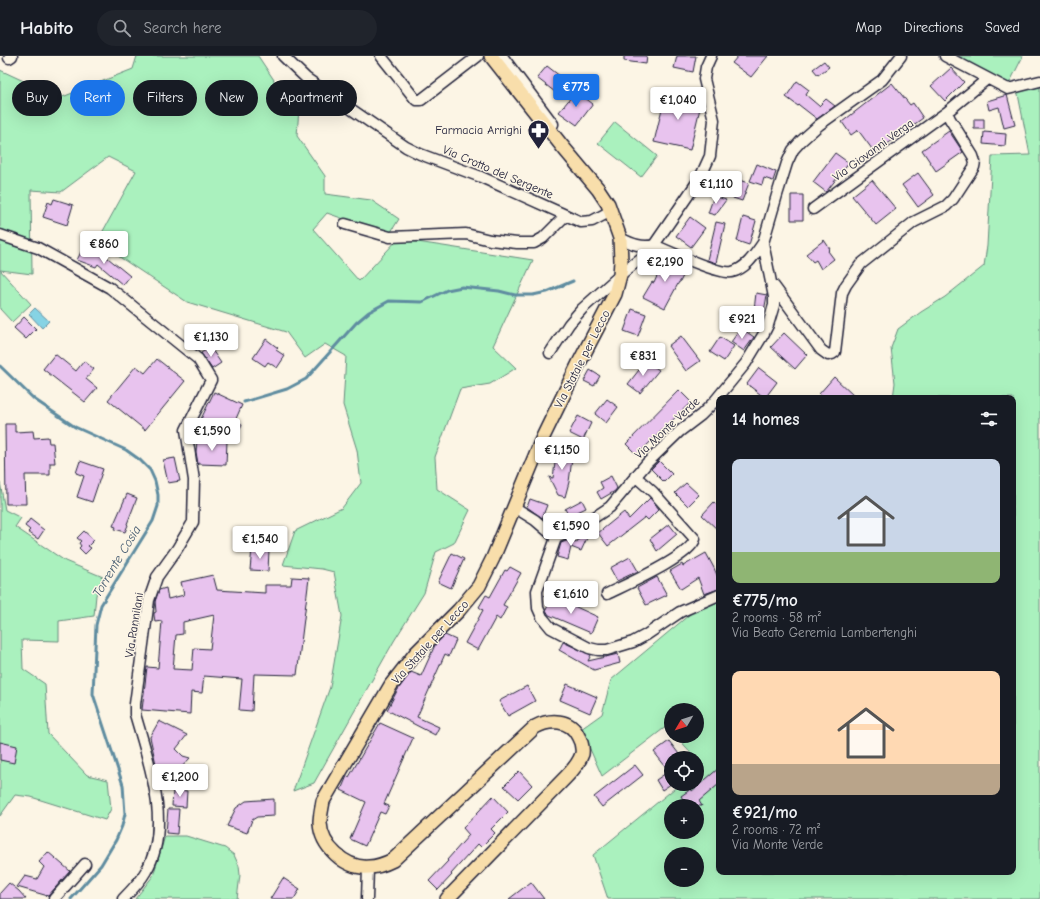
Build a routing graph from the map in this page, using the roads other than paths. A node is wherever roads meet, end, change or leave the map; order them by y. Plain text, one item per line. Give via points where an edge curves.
1 (283, 56) edge
2 (381, 56) edge
3 (478, 56) edge
4 (491, 56) edge
5 (502, 56) edge
6 (711, 56) edge
7 (901, 56) edge
8 (945, 56) edge
9 (987, 79) junction
10 (1040, 81) edge
11 (947, 112) junction
12 (550, 130) junction
13 (813, 209) dead end
14 (611, 211) junction
15 (566, 215) junction
16 (345, 224) dead end
17 (0, 235) edge
18 (620, 238) junction
19 (763, 243) junction
20 (654, 245) junction
21 (620, 275) junction
22 (772, 285) junction
23 (550, 353) dead end
24 (720, 395) edge
25 (716, 400) edge
26 (635, 476) junction
27 (514, 507) junction
28 (556, 538) junction
29 (607, 594) dead end
30 (716, 596) edge
31 (85, 864) dead end
32 (368, 868) junction
33 (54, 899) edge
34 (123, 899) edge
35 (367, 899) edge
36 (447, 899) edge

1 - 15 street, Via Crotto del Sergente via 306,78 406,147
2 - 3 street via 416,100 421,100
4 - 12 main road, Via Statale per Lecco
5 - 12 street via 553,124
6 - 20 street via 704,80 714,120 710,156 700,178
7 - 19 street via 882,80 819,125 793,150 776,195
8 - 9 street
9 - 10 street via 1008,88
9 - 11 street, Via Giovanni Verga
11 - 13 street, Via Giovanni Verga
11 - 22 street via 973,156 974,167 946,206 914,222 861,264 842,293 835,352 828,355 821,350
12 - 14 main road, Via Statale per Lecco via 598,189
14 - 15 street, Via Crotto del Sergente via 592,221 581,222
14 - 18 main road, Via Statale per Lecco
15 - 16 street via 543,238 534,243 490,240 466,234 390,237
17 - 34 street, Via Pannilani via 38,248 110,288 198,358 211,380 186,430 194,480 193,522 157,577 149,600 135,714 155,788 158,831 155,850 147,870
18 - 20 street via 646,247
18 - 21 main road, Via Statale per Lecco
19 - 20 street via 748,263 732,272 710,268
19 - 22 street, Via Monte Verde
20 - 21 street
21 - 23 street via 569,324
21 - 27 main road, Via Statale per Lecco via 615,294 543,437
22 - 24 street, Via Monte Verde via 774,305 768,325 746,363
25 - 26 street, Via Monte Verde
26 - 28 street, Via Monte Verde via 610,507 575,530
26 - 29 street, Via Monte Verde via 694,536 695,542 662,566
27 - 28 street via 535,520
27 - 32 main road, Via Statale per Lecco via 479,586 390,685 324,801 320,825 328,845 347,863
28 - 30 street via 537,591 538,608 551,628 594,650 606,650 633,642 680,612
31 - 33 street
32 - 35 street
32 - 36 main road, Via Statale per Lecco via 393,860 535,727 543,722 553,721 569,725 576,731 580,740 582,748 579,762

